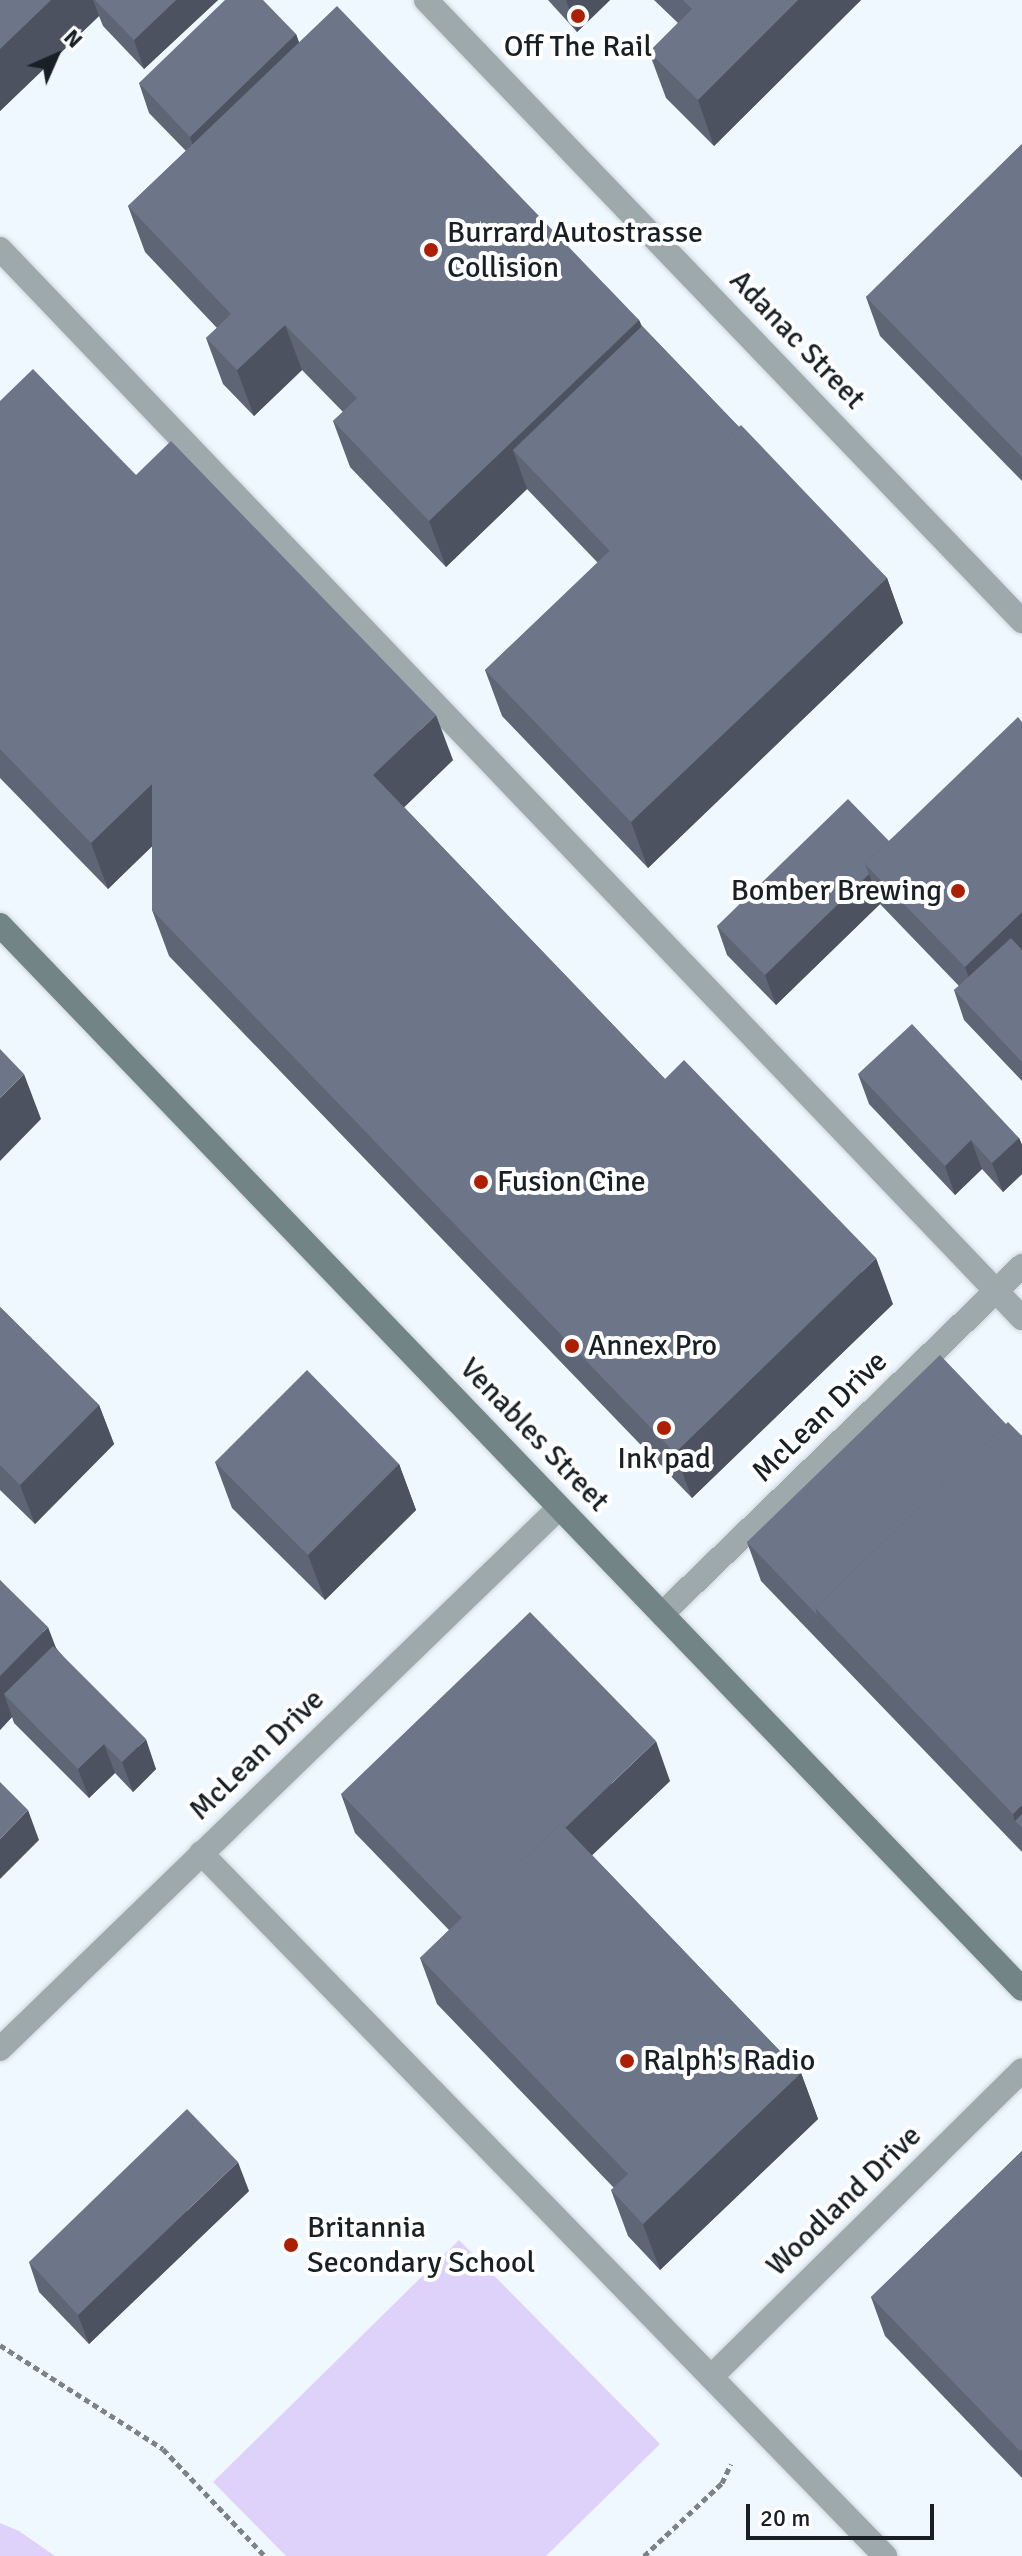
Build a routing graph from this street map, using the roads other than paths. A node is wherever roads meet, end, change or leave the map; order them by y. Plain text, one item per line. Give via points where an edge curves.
1 (426, 0) edge
2 (0, 249) edge
3 (1022, 621) edge
4 (0, 925) edge
5 (1022, 1266) edge
6 (996, 1292) junction
7 (1022, 1318) edge
8 (559, 1508) junction
9 (662, 1614) junction
10 (201, 1853) junction
11 (1022, 1989) edge
12 (0, 2049) edge
13 (1022, 2070) edge
14 (711, 2377) junction
15 (885, 2556) edge

1 - 3 street, Adanac Street
2 - 6 street
4 - 8 street, Venables Street
5 - 6 street, McLean Drive
6 - 7 street
6 - 9 street, McLean Drive
8 - 9 street, Venables Street
8 - 10 street, McLean Drive
9 - 11 street, Venables Street
10 - 12 street, McLean Drive
10 - 14 street
13 - 14 street, Woodland Drive
14 - 15 street

